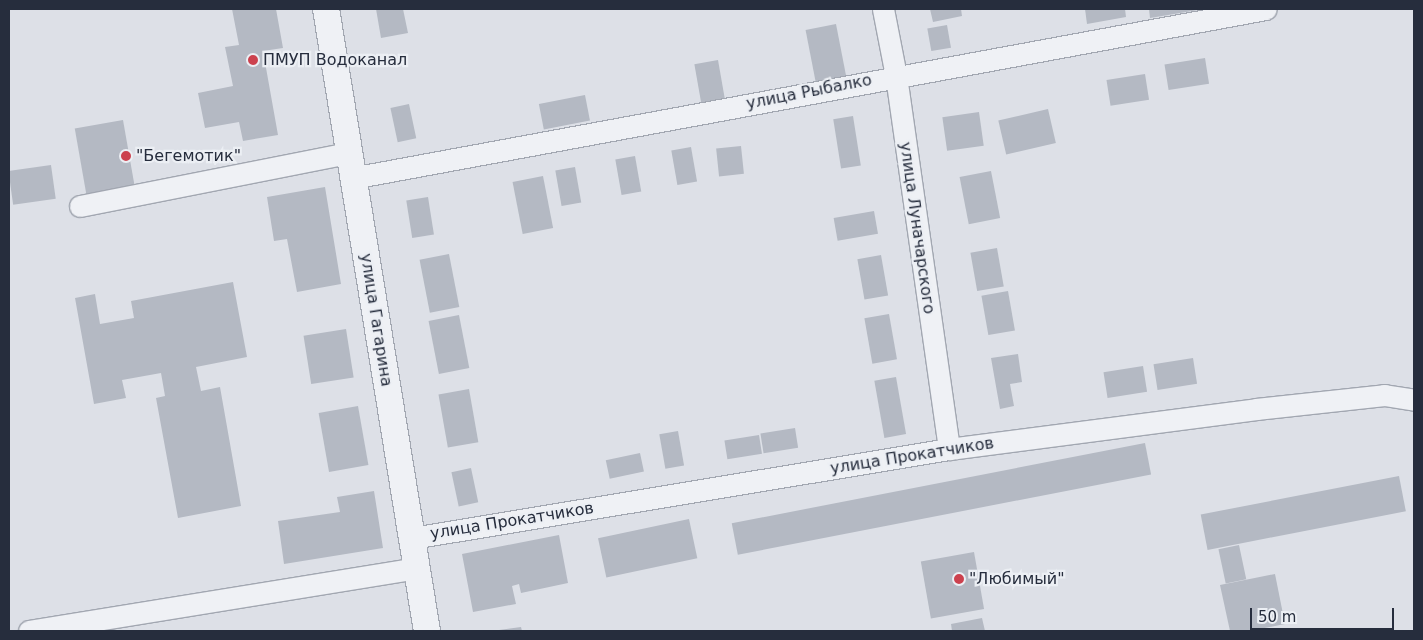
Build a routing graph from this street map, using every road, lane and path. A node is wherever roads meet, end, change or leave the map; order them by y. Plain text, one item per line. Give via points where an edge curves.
1 (326, 9) edge
2 (883, 9) edge
3 (1266, 9) edge
4 (896, 76) junction
5 (350, 165) junction
6 (80, 206) dead end
7 (1414, 400) edge
8 (949, 448) junction
9 (412, 538) junction
10 (417, 568) junction
11 (29, 631) edge
12 (428, 631) edge

1 - 5 street, улица Гагарина
2 - 4 street, улица Луначарского
3 - 4 street, улица Рыбалко
4 - 5 street, улица Рыбалко
4 - 8 street, улица Луначарского
5 - 6 street, улица Рыбалко
5 - 9 street, улица Гагарина
7 - 8 street, улица Прокатчиков via 1374,396
8 - 9 street, улица Прокатчиков
9 - 10 street, улица Гагарина
10 - 11 street
10 - 12 street, улица Гагарина

